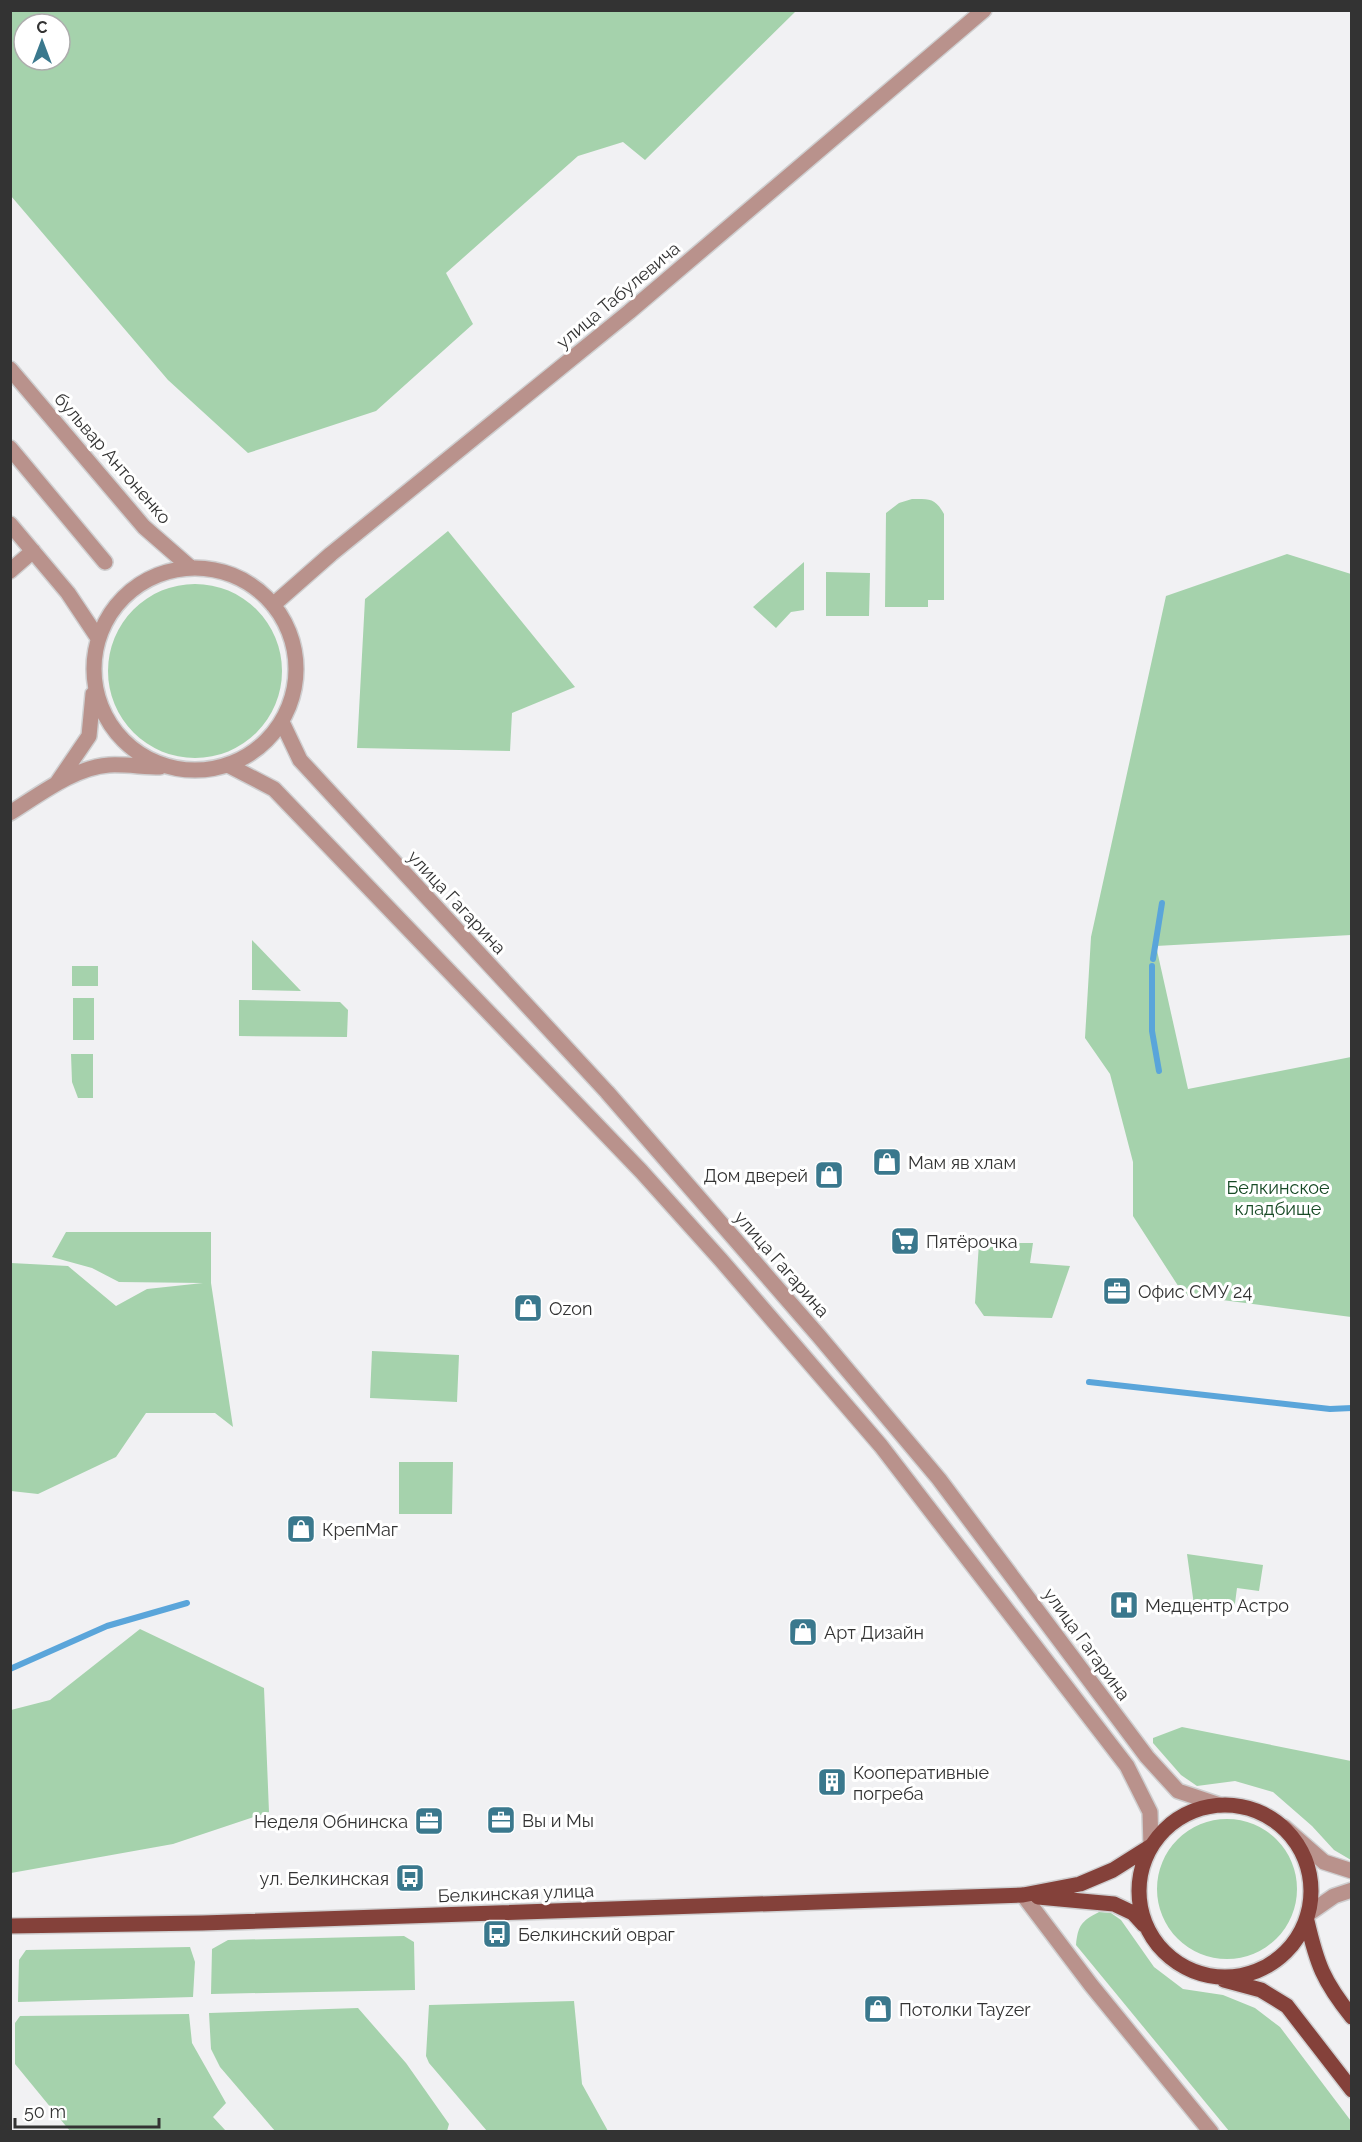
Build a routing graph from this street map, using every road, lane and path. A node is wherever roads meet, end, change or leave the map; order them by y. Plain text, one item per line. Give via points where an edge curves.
1 (984, 10) edge
2 (10, 369) edge
3 (10, 448) edge
4 (10, 524) edge
5 (33, 551) junction
6 (105, 562) dead end
7 (191, 568) junction
8 (10, 571) edge
9 (273, 605) junction
10 (98, 638) junction
11 (94, 685) junction
12 (282, 722) junction
13 (228, 765) junction
14 (166, 766) junction
15 (56, 784) junction
16 (10, 813) edge
17 (1220, 1804) junction
18 (1284, 1827) junction
19 (1151, 1846) junction
20 (1352, 1871) edge
21 (1352, 1890) edge
22 (1023, 1895) junction
23 (1307, 1917) junction
24 (10, 1926) edge
25 (1150, 1933) junction
26 (1210, 1976) junction
27 (1352, 2017) edge
28 (1352, 2090) edge
29 (1211, 2132) edge

1 - 9 street, улица Табулевича via 629,312
2 - 7 street, бульвар Антоненко via 144,528
3 - 6 street
4 - 5 street
5 - 8 street
5 - 10 street
7 - 9 street via 222,571 250,584
7 - 10 street via 160,574 133,588 112,610
9 - 12 street via 287,626 295,649 292,699
10 - 11 street via 93,661
11 - 14 street via 100,707 126,744 145,758
11 - 15 street via 89,736
12 - 13 street via 259,748
12 - 17 street, улица Гагарина via 300,760 607,1092 916,1452 1146,1757 1178,1791
13 - 14 street via 197,771
13 - 19 street via 274,789 641,1170 881,1446 1127,1766 1150,1812
14 - 15 street via 109,765
15 - 16 street
17 - 18 main road via 1243,1806
17 - 19 main road via 1181,1816
18 - 20 street via 1324,1862
18 - 23 main road via 1300,1847 1310,1870 1312,1896
19 - 22 main road, Белкинская улица via 1113,1870 1080,1884
19 - 25 main road via 1142,1867 1139,1889 1141,1912
21 - 23 street via 1334,1896
22 - 24 main road, Белкинская улица
22 - 25 main road, Белкинская улица via 1114,1904 1133,1912
22 - 29 street
23 - 26 main road via 1292,1947 1269,1966 1240,1976
23 - 27 main road via 1325,1980
25 - 26 main road via 1165,1953 1186,1968
26 - 28 main road via 1261,1990 1287,2006

